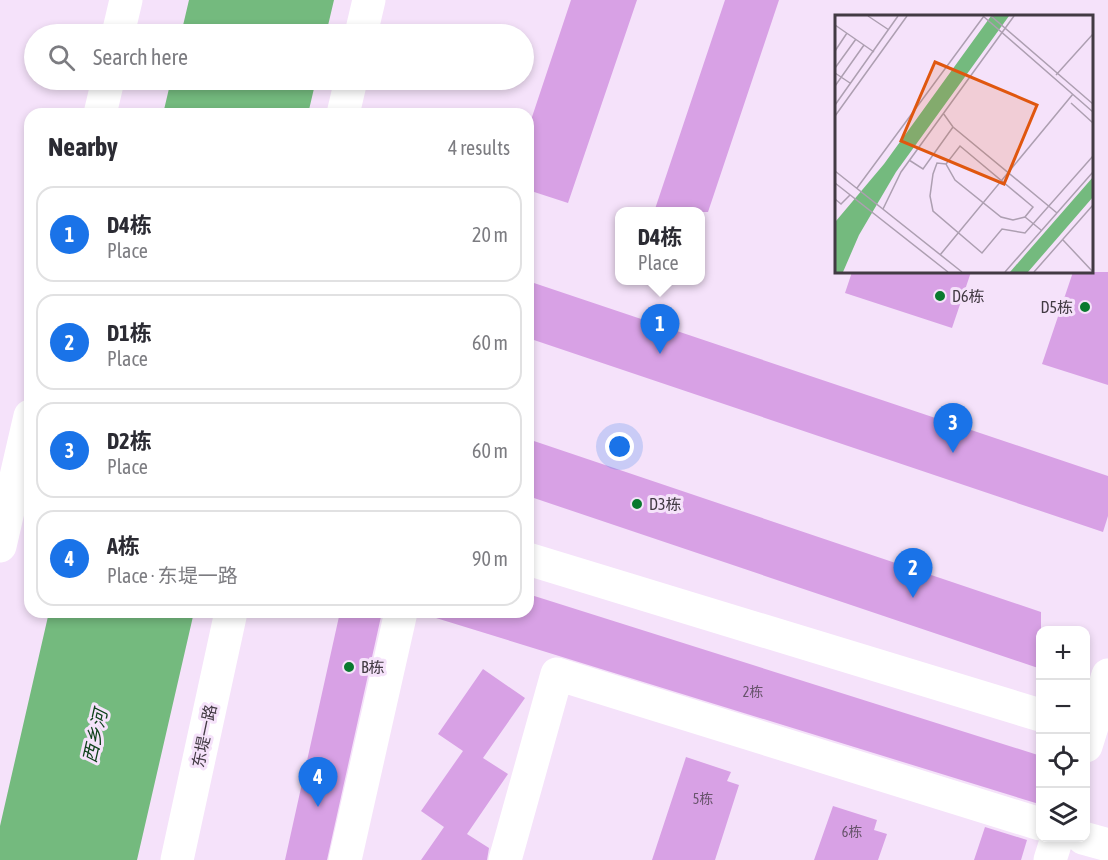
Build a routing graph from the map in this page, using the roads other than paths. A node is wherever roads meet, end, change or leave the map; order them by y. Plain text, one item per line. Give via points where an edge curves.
1 (126, 0) edge
2 (369, 0) edge
3 (120, 24) edge
4 (363, 24) edge
5 (106, 90) edge
6 (349, 90) edge
7 (101, 108) edge
8 (344, 108) edge
9 (24, 442) edge
10 (0, 546) edge
11 (534, 561) edge
12 (230, 618) edge
13 (399, 618) edge
14 (1108, 675) edge
15 (1036, 713) edge
16 (1092, 735) edge
17 (1036, 822) edge
18 (1090, 839) edge
19 (1055, 842) edge
20 (1108, 845) edge
21 (177, 860) edge
22 (345, 860) edge
23 (505, 860) edge
24 (1050, 860) edge

1 - 3 street
2 - 4 street
5 - 7 street
6 - 8 street
9 - 10 street
11 - 15 street
12 - 21 street, 东堤一路
13 - 22 street
14 - 16 street
17 - 23 street via 557,674
18 - 20 street
19 - 24 street

